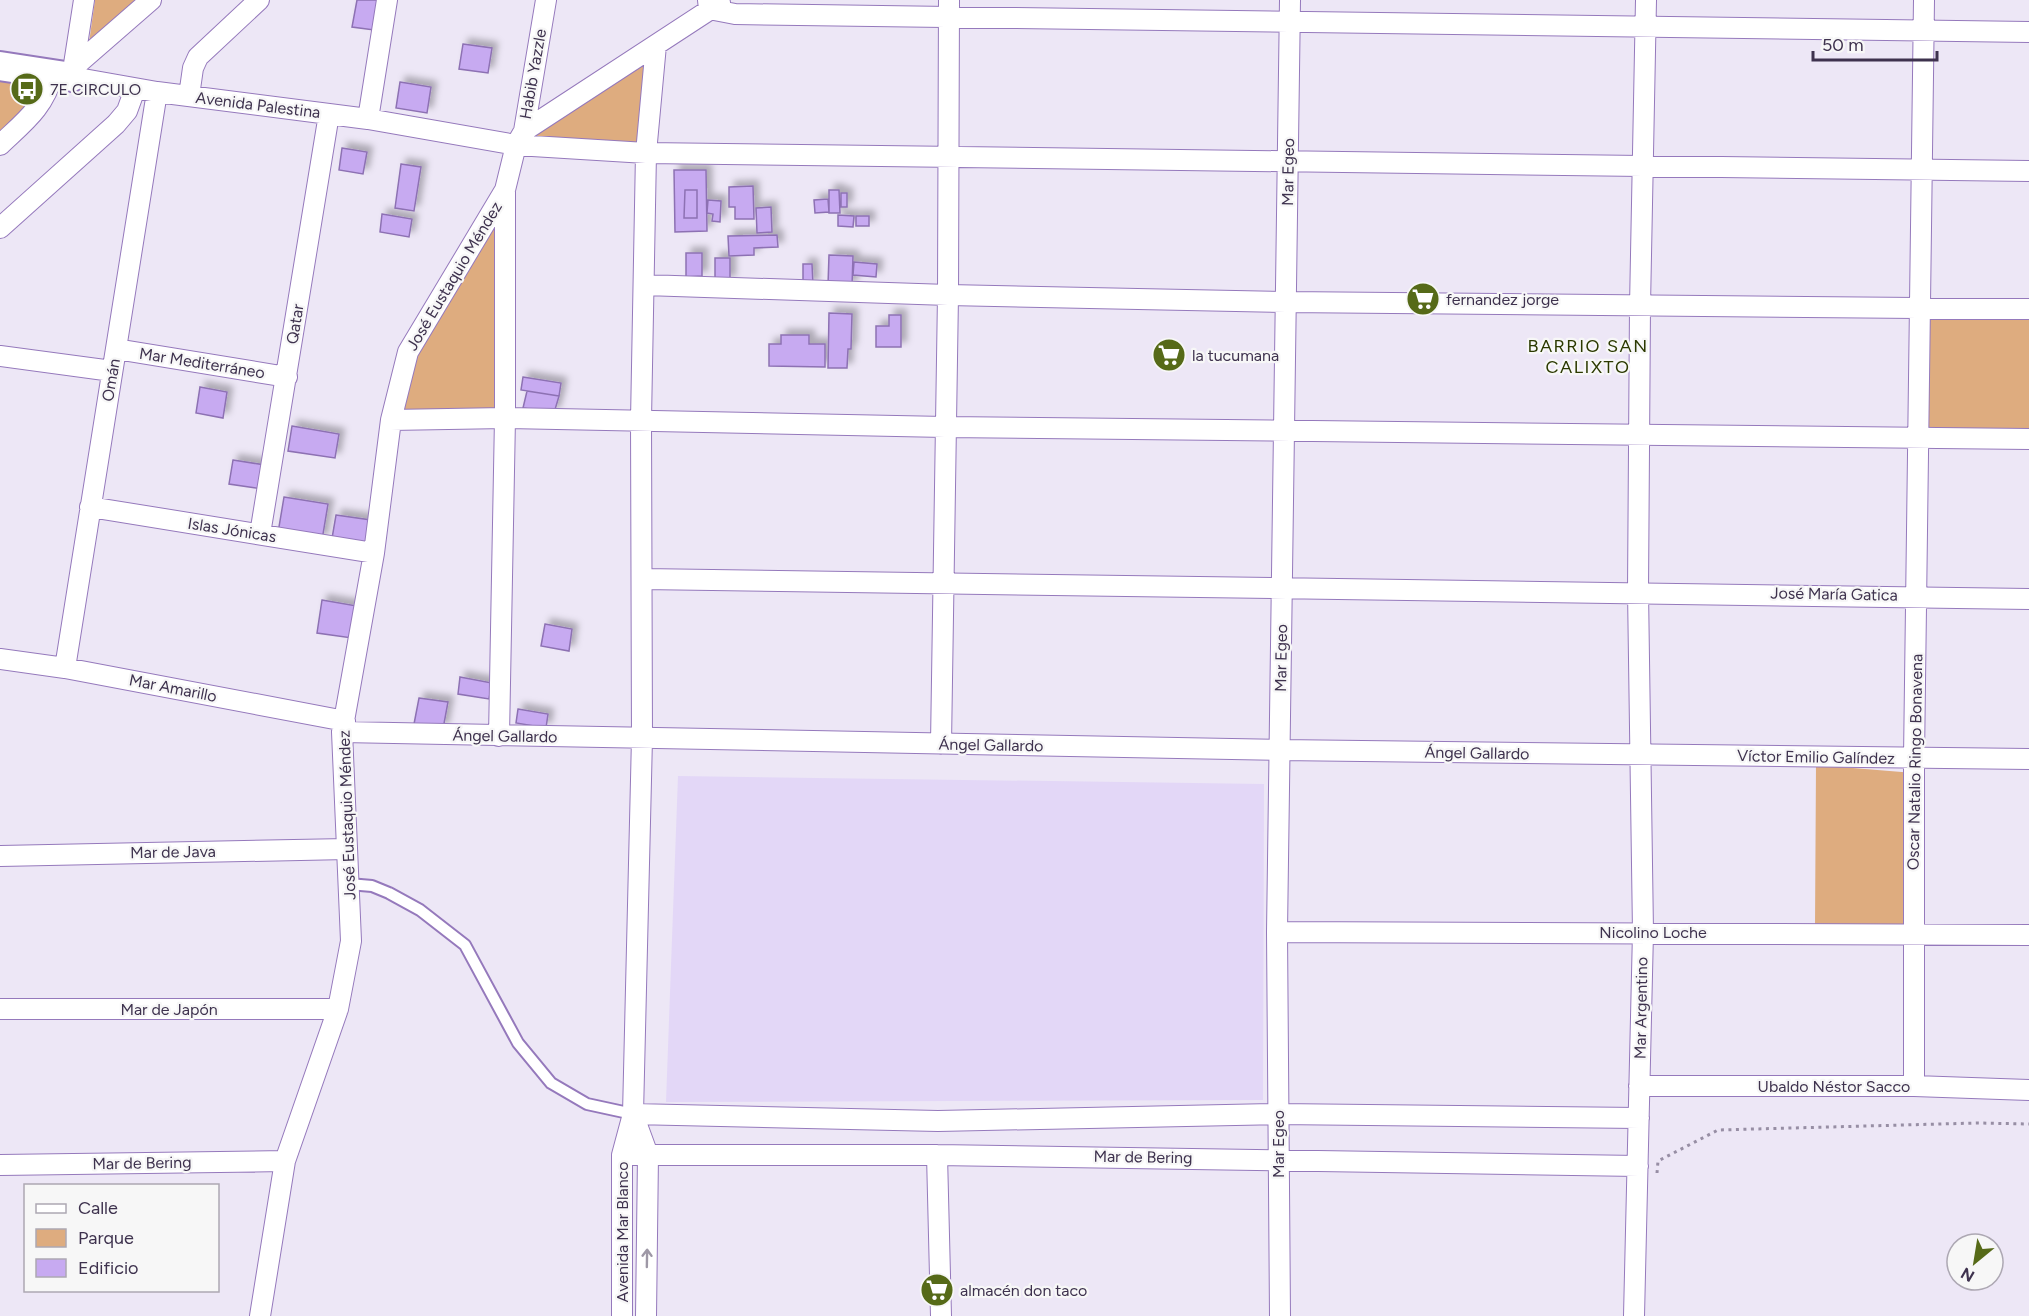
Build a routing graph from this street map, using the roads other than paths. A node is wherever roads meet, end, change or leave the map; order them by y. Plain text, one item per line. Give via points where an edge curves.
1 (84, 0) edge
2 (151, 0) edge
3 (259, 0) edge
4 (387, 0) edge
5 (546, 0) edge
6 (1290, 0) edge
7 (1646, 0) edge
8 (1924, 0) edge
9 (714, 3) edge
10 (949, 8) edge
11 (1290, 21) junction
12 (1646, 26) junction
13 (1923, 31) junction
14 (2029, 32) edge
15 (656, 45) junction
16 (0, 66) edge
17 (66, 73) junction
18 (135, 89) junction
19 (157, 92) junction
20 (189, 96) junction
21 (329, 114) junction
22 (368, 119) junction
23 (520, 138) junction
24 (0, 145) edge
25 (646, 153) junction
26 (948, 155) junction
27 (1288, 159) junction
28 (1642, 165) junction
29 (1923, 170) junction
30 (2029, 171) edge
31 (505, 190) junction
32 (0, 228) edge
33 (645, 285) junction
34 (948, 295) junction
35 (1286, 302) junction
36 (1640, 306) junction
37 (1921, 307) junction
38 (2029, 309) edge
39 (116, 349) junction
40 (0, 356) edge
41 (112, 372) junction
42 (287, 377) junction
43 (505, 418) junction
44 (391, 420) junction
45 (641, 420) junction
46 (945, 427) junction
47 (1284, 429) junction
48 (1639, 434) junction
49 (1919, 439) junction
50 (2029, 439) edge
51 (90, 507) junction
52 (260, 534) junction
53 (374, 553) junction
54 (644, 579) junction
55 (943, 583) junction
56 (1282, 589) junction
57 (1638, 591) junction
58 (1918, 595) junction
59 (2029, 599) edge
60 (0, 659) edge
61 (65, 668) junction
62 (343, 726) junction
63 (499, 736) junction
64 (642, 738) junction
65 (941, 744) junction
66 (1280, 750) junction
67 (1639, 755) junction
68 (1914, 758) junction
69 (2029, 759) edge
70 (347, 849) junction
71 (0, 856) edge
72 (349, 884) junction
73 (1277, 932) junction
74 (1643, 932) junction
75 (1913, 933) junction
76 (2029, 935) edge
77 (0, 1009) edge
78 (338, 1009) junction
79 (1639, 1086) junction
80 (1914, 1086) junction
81 (2029, 1089) edge
82 (633, 1114) junction
83 (1278, 1114) junction
84 (1638, 1118) junction
85 (622, 1155) junction
86 (648, 1155) junction
87 (937, 1155) junction
88 (1278, 1159) junction
89 (285, 1161) junction
90 (0, 1165) edge
91 (1638, 1166) junction
92 (260, 1316) edge
93 (622, 1316) edge
94 (646, 1316) edge
95 (940, 1316) edge
96 (1280, 1316) edge
97 (1634, 1316) edge

1 - 17 street
2 - 17 street
3 - 20 street via 198,57 192,68
4 - 22 street
5 - 23 street, Habib Yazzle
6 - 11 street, Mar Egeo
7 - 12 street, Mar Argentino
8 - 13 street, Oscar Natalio Ringo Bonavena
9 - 10 street via 735,14
9 - 15 street
10 - 11 street
10 - 26 street
11 - 12 street
11 - 27 street, Mar Egeo
12 - 13 street
12 - 28 street, Mar Argentino
13 - 14 street
13 - 29 street, Oscar Natalio Ringo Bonavena
15 - 23 street
15 - 25 street
16 - 17 street, Avenida Palestina
17 - 18 street, Avenida Palestina
17 - 24 street via 33,114
18 - 19 street, Avenida Palestina
18 - 32 street via 127,111 116,124
19 - 20 street, Avenida Palestina
19 - 39 street, Omán
20 - 21 street, Avenida Palestina
21 - 22 street, Avenida Palestina
21 - 42 street, Qatar
22 - 23 street, Avenida Palestina
23 - 25 street, Avenida Palestina
23 - 31 street, Habib Yazzle
25 - 26 street, Avenida Palestina
25 - 33 street
26 - 27 street, Avenida Palestina
26 - 34 street
27 - 28 street, Avenida Palestina
27 - 35 street, Mar Egeo
28 - 29 street, Avenida Palestina
28 - 36 street, Mar Argentino
29 - 30 street, Avenida Palestina
29 - 37 street, Oscar Natalio Ringo Bonavena
31 - 43 street
31 - 44 street, José Eustaquio Méndez via 408,352
33 - 34 street
33 - 45 street
34 - 35 street
34 - 46 street
35 - 36 street
35 - 47 street, Mar Egeo
36 - 37 street
36 - 48 street, Mar Argentino
37 - 38 street
37 - 49 street, Oscar Natalio Ringo Bonavena
39 - 41 street, Omán
39 - 42 street, Mar Mediterráneo
40 - 41 street
41 - 51 street, Omán
42 - 52 street, Qatar
43 - 44 street
43 - 45 street
43 - 63 street
44 - 53 street, José Eustaquio Méndez
45 - 46 street
45 - 54 street
46 - 47 street
46 - 55 street
47 - 48 street
47 - 56 street, Mar Egeo
48 - 49 street
48 - 57 street, Mar Argentino
49 - 50 street
49 - 58 street, Oscar Natalio Ringo Bonavena
51 - 52 street, Islas Jónicas
51 - 61 street, Omán
52 - 53 street, Islas Jónicas
53 - 62 street, José Eustaquio Méndez
54 - 55 street, José María Gatica
54 - 64 street
55 - 56 street, José María Gatica
55 - 65 street
56 - 57 street, José María Gatica
56 - 66 street, Mar Egeo
57 - 58 street, José María Gatica
57 - 67 street, Mar Argentino
58 - 59 street, José María Gatica
58 - 68 street, Oscar Natalio Ringo Bonavena
60 - 61 street, Mar Amarillo
61 - 62 street, Mar Amarillo
62 - 63 street, Ángel Gallardo
62 - 70 street, José Eustaquio Méndez
63 - 64 street, Ángel Gallardo
64 - 65 street, Ángel Gallardo
64 - 82 street
65 - 66 street, Ángel Gallardo
66 - 67 street, Ángel Gallardo
66 - 73 street, Mar Egeo
67 - 68 street, Víctor Emilio Galíndez
67 - 74 street, Mar Argentino
68 - 69 street, Víctor Emilio Galíndez
68 - 75 street, Oscar Natalio Ringo Bonavena
70 - 71 street, Mar de Java
70 - 72 street, José Eustaquio Méndez
72 - 78 street, José Eustaquio Méndez via 351,941
72 - 82 lane via 389,892 465,945 518,1043 551,1083 587,1104
73 - 74 street, Nicolino Loche
73 - 83 street, Mar Egeo
74 - 75 street, Nicolino Loche
74 - 79 street, Mar Argentino
75 - 76 street, Nicolino Loche
75 - 80 street, Oscar Natalio Ringo Bonavena
77 - 78 street, Mar de Japón
78 - 89 street, José Eustaquio Méndez
79 - 80 street, Ubaldo Néstor Sacco
79 - 84 street, Mar Argentino
80 - 81 street, Ubaldo Néstor Sacco
82 - 83 street via 938,1121
82 - 85 street, Avenida Mar Blanco
82 - 86 street
83 - 84 street
83 - 88 street, Mar Egeo
84 - 91 street, Mar Argentino
85 - 86 street, Mar de Bering
85 - 93 street, Avenida Mar Blanco
86 - 87 street, Mar de Bering
94 -> 86 street
87 - 88 street, Mar de Bering
87 - 95 street
88 - 91 street, Mar de Bering
88 - 96 street, Mar Egeo
89 - 90 street, Mar de Bering
89 - 92 street, José Eustaquio Méndez
91 - 97 street, Mar Argentino

